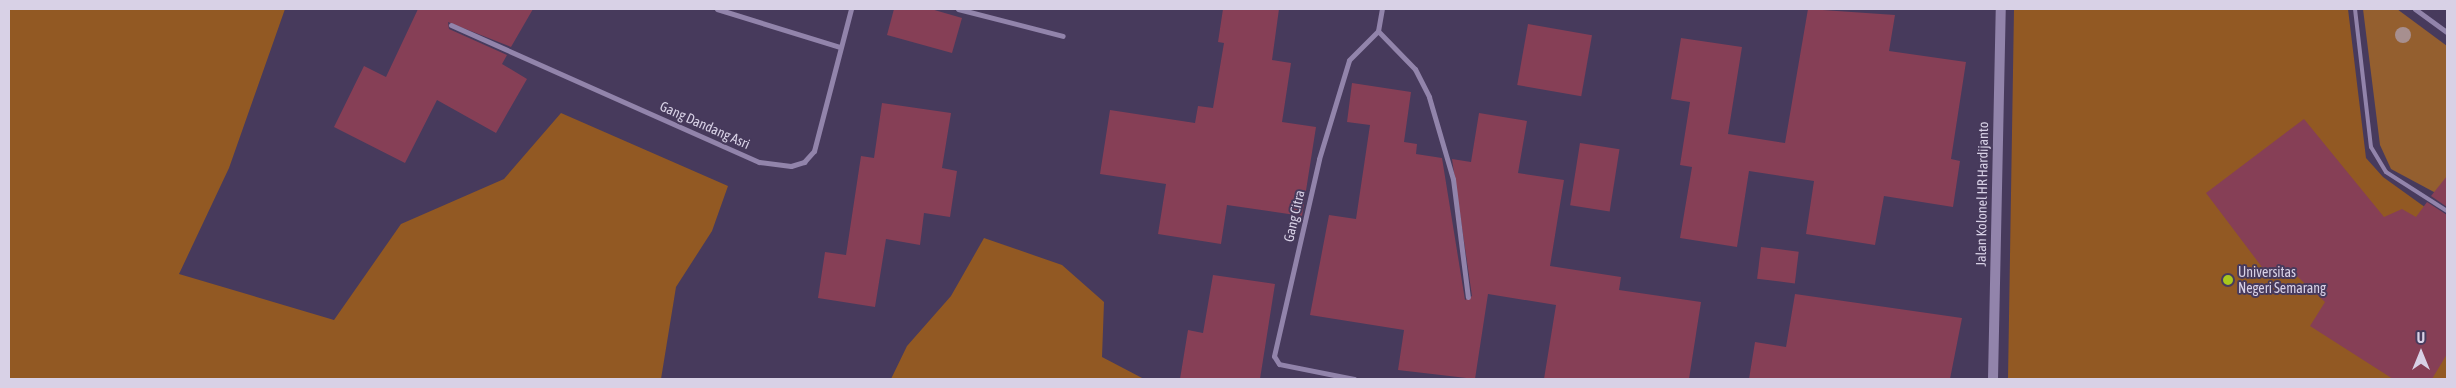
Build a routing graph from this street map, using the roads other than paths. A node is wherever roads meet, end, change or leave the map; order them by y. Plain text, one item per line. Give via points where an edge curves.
1 (717, 9) edge
2 (851, 9) edge
3 (958, 9) edge
4 (1382, 9) edge
5 (2001, 9) edge
6 (2355, 9) edge
7 (2416, 9) edge
8 (451, 25) dead end
9 (1378, 30) junction
10 (2447, 32) edge
11 (1063, 36) dead end
12 (840, 47) junction
13 (2447, 211) edge
14 (1468, 297) dead end
15 (1354, 379) edge
16 (1993, 379) edge

1 - 12 street
2 - 12 street, Gang Dandang Asri
3 - 11 street
4 - 9 street
5 - 16 main road, Jalan Kolonel HR Hardijanto
6 - 13 lane via 2371,147 2386,172
7 - 10 street
8 - 12 street, Gang Dandang Asri via 759,162 791,166 804,162 814,151
9 - 14 street via 1415,69 1429,97 1453,179
9 - 15 street, Gang Citra via 1350,60 1319,159 1274,356 1278,364

